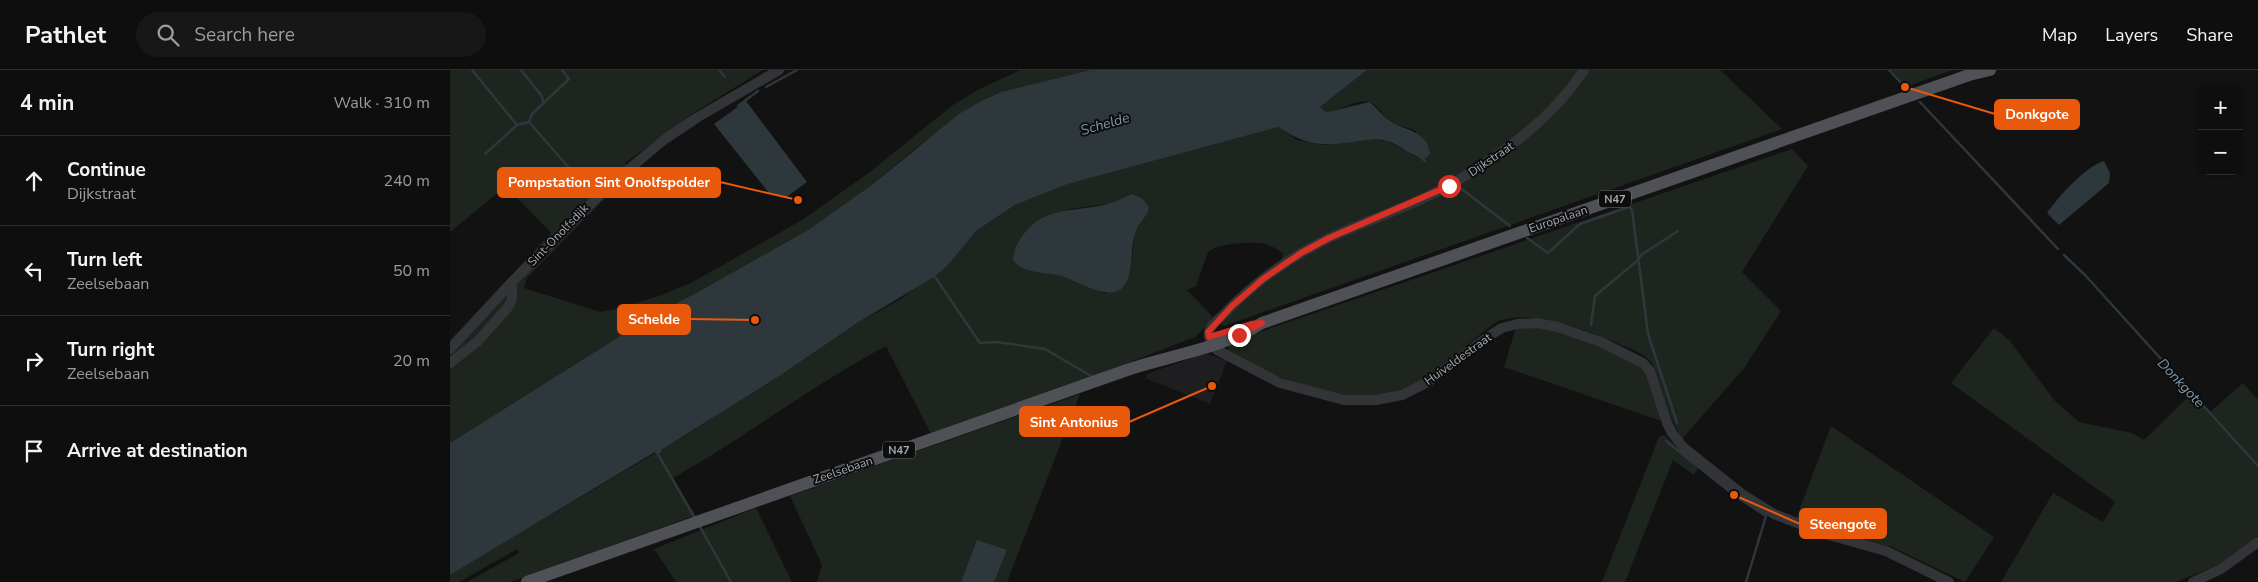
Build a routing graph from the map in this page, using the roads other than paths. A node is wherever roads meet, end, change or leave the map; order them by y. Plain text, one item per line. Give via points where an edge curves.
1 (779, 70) edge
2 (1584, 70) edge
3 (1990, 70) edge
4 (1974, 73) edge
5 (512, 282) junction
6 (1262, 323) joint
7 (1211, 341) junction
8 (450, 349) edge
9 (450, 363) edge
10 (2258, 542) edge
11 (527, 582) edge
12 (1949, 582) edge
13 (2193, 582) edge

1 - 5 street, Sint-Onolfsdijk via 720,103 666,139 592,200
2 - 7 street, Dijkstraat via 1557,106 1512,145 1441,190 1329,238 1263,279 1210,328
3 - 4 main road, Europalaan / N47
4 - 6 main road, Europalaan / N47
5 - 8 street, Sint-Onolfsdijk
5 - 9 street via 509,306 478,341
6 - 7 main road, Zeelsebaan / N47 via 1251,324
7 - 11 main road, Zeelsebaan / N47 via 1183,346 1160,359
7 - 12 street, Huiveldestraat via 1217,350 1280,383 1344,400 1376,400 1402,395 1428,382 1502,328 1537,323 1558,327 1601,342 1643,363 1650,371 1672,433 1692,454 1742,494 1774,514 1829,535 1886,551
10 - 13 street via 2221,569

